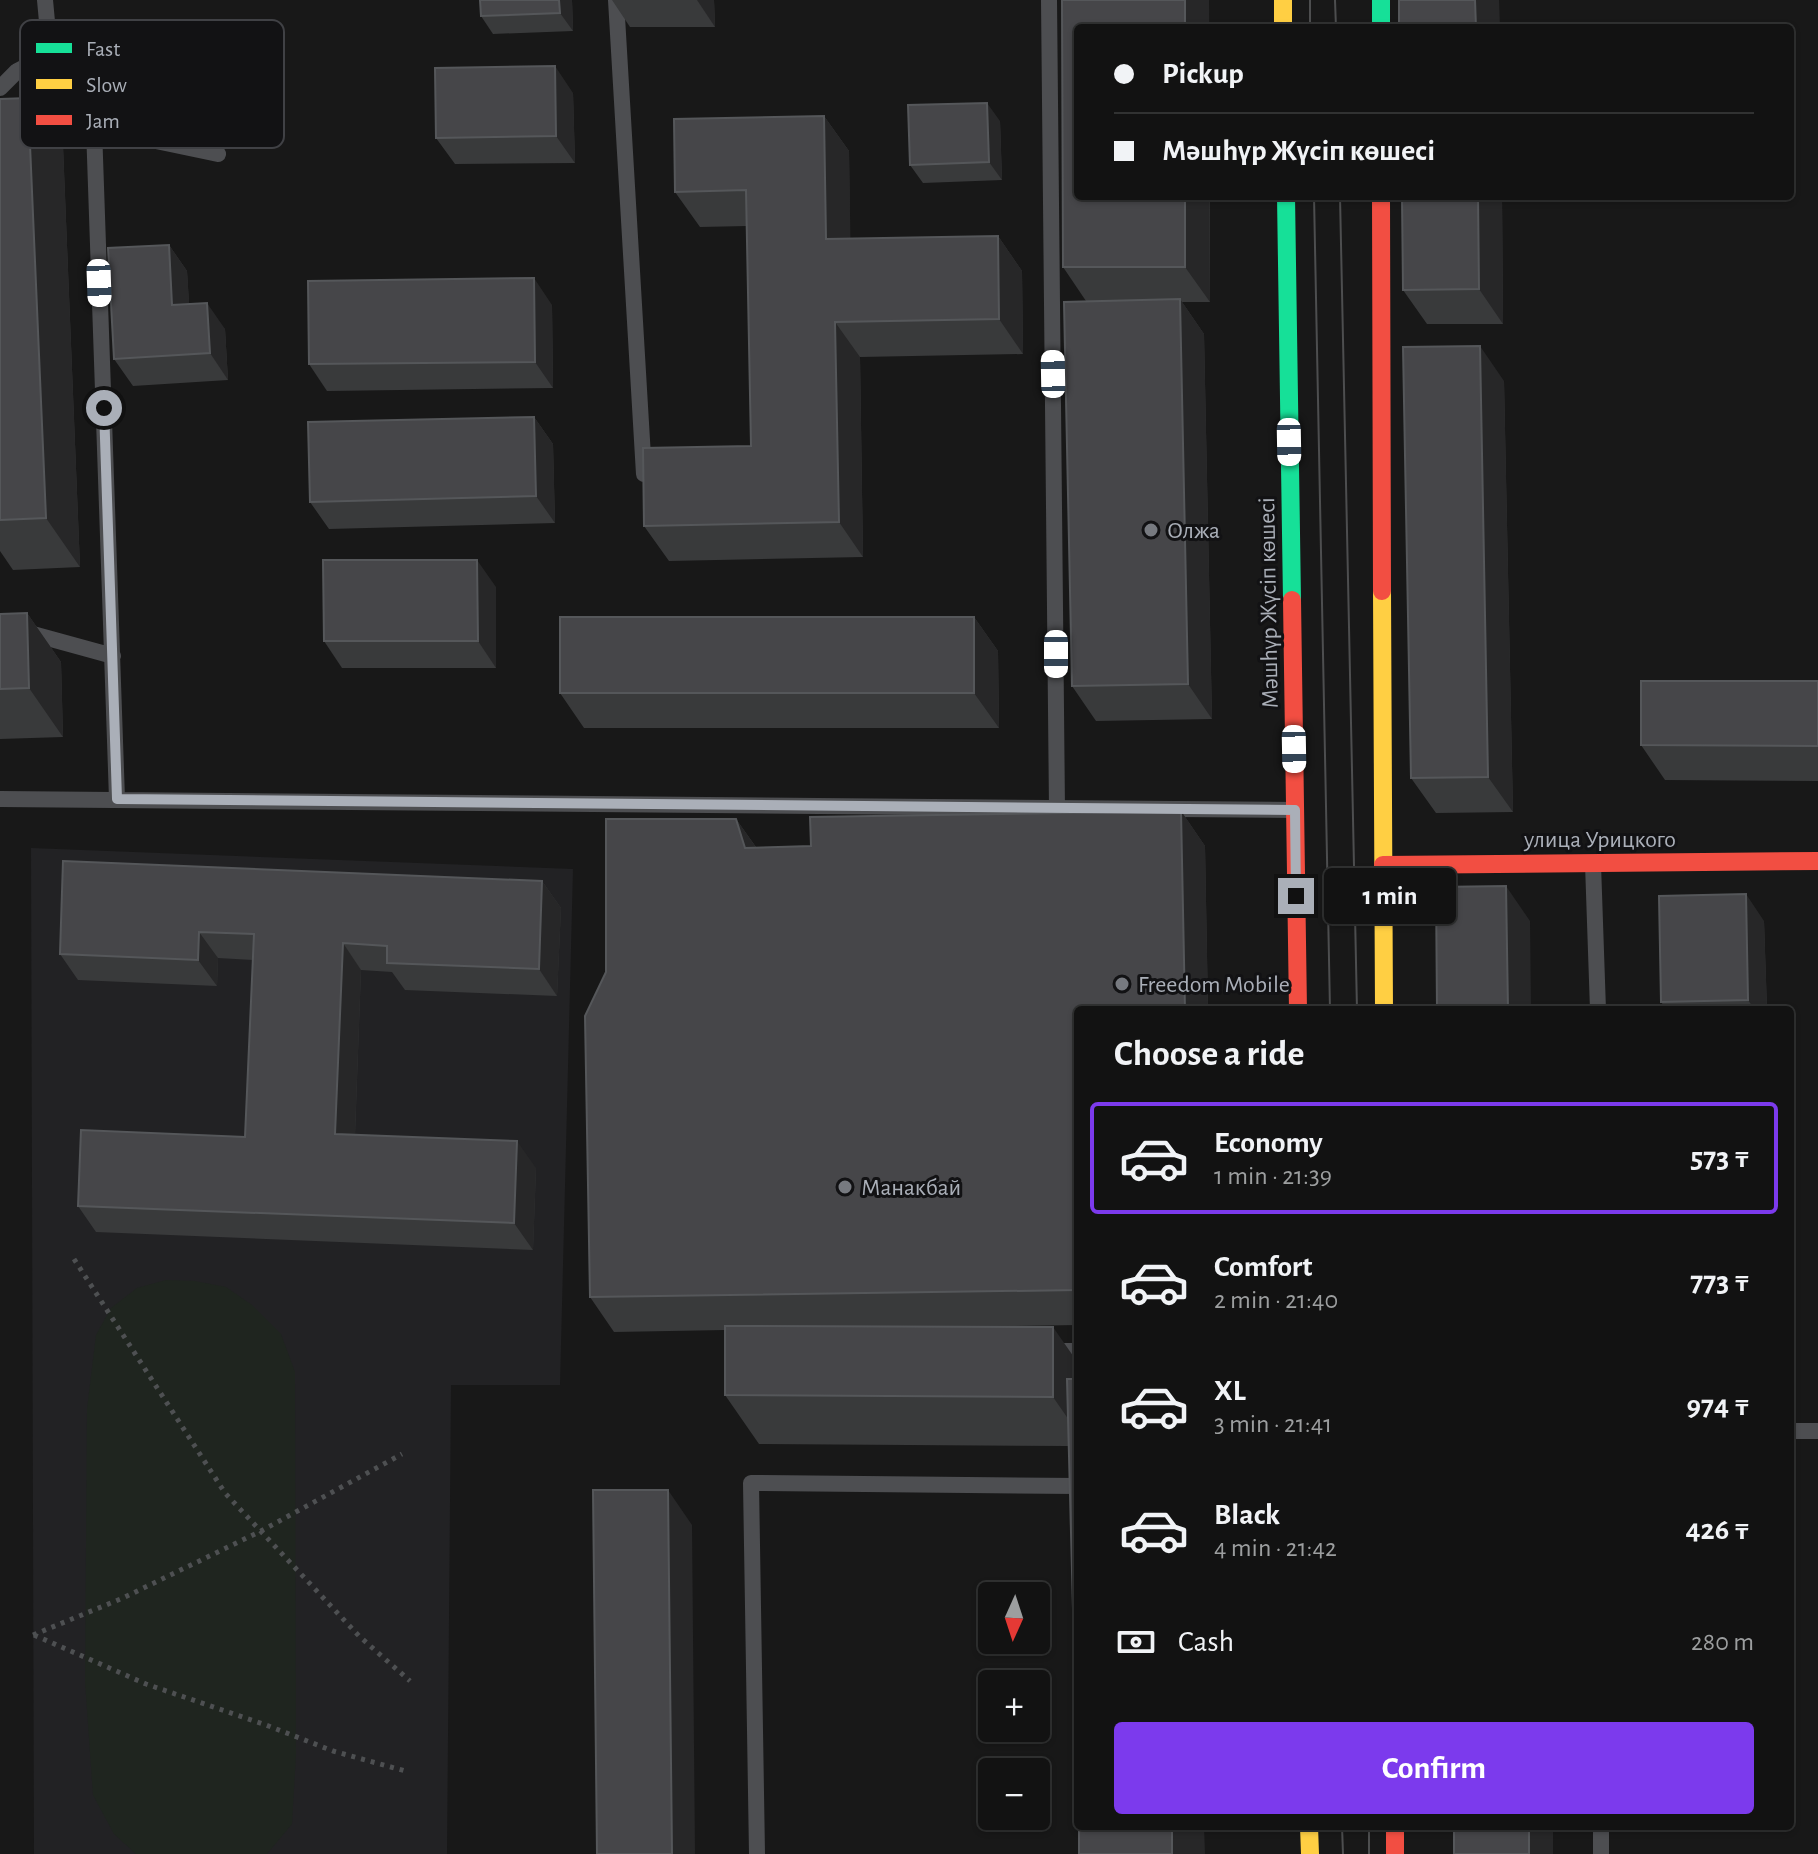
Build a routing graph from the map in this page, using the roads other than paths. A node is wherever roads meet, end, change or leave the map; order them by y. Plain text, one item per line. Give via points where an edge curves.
1 (45, 0) edge
2 (616, 0) edge
3 (1049, 0) edge
4 (1283, 0) edge
5 (1381, 0) edge
6 (47, 20) edge
7 (1283, 24) edge
8 (1381, 24) edge
9 (20, 69) edge
10 (0, 88) edge
11 (95, 148) edge
12 (189, 148) edge
13 (218, 154) dead end
14 (1286, 200) edge
15 (1381, 200) edge
16 (644, 474) edge
17 (0, 626) edge
18 (113, 656) junction
19 (0, 799) edge
20 (117, 799) junction
21 (1057, 810) junction
22 (1295, 810) junction
23 (1818, 861) edge
24 (1593, 863) junction
25 (1383, 865) junction
26 (1298, 1006) edge
27 (1384, 1006) edge
28 (1598, 1006) edge
29 (1032, 1351) edge
30 (1074, 1351) edge
31 (1794, 1431) edge
32 (1818, 1431) edge
33 (1074, 1486) edge
34 (1309, 1830) edge
35 (1395, 1830) edge
36 (1601, 1830) edge
37 (757, 1854) edge
38 (1310, 1854) edge
39 (1395, 1854) edge
40 (1601, 1854) edge

1 - 6 lane
2 - 16 lane
3 - 21 lane
4 - 7 street
5 - 8 street
9 - 10 lane
11 - 18 lane
12 - 13 lane
14 - 22 street, Мәшһүр Жүсіп көшесі
15 - 25 street
17 - 18 lane
18 - 20 lane
19 - 20 lane
20 - 21 lane
21 - 22 lane
22 - 26 street, Мәшһүр Жүсіп көшесі
23 - 24 street, улица Урицкого
24 - 25 street, улица Урицкого
24 - 28 lane
25 - 27 street
29 - 30 lane
31 - 32 lane
33 - 37 lane via 751,1483
34 - 38 street
35 - 39 street
36 - 40 lane

